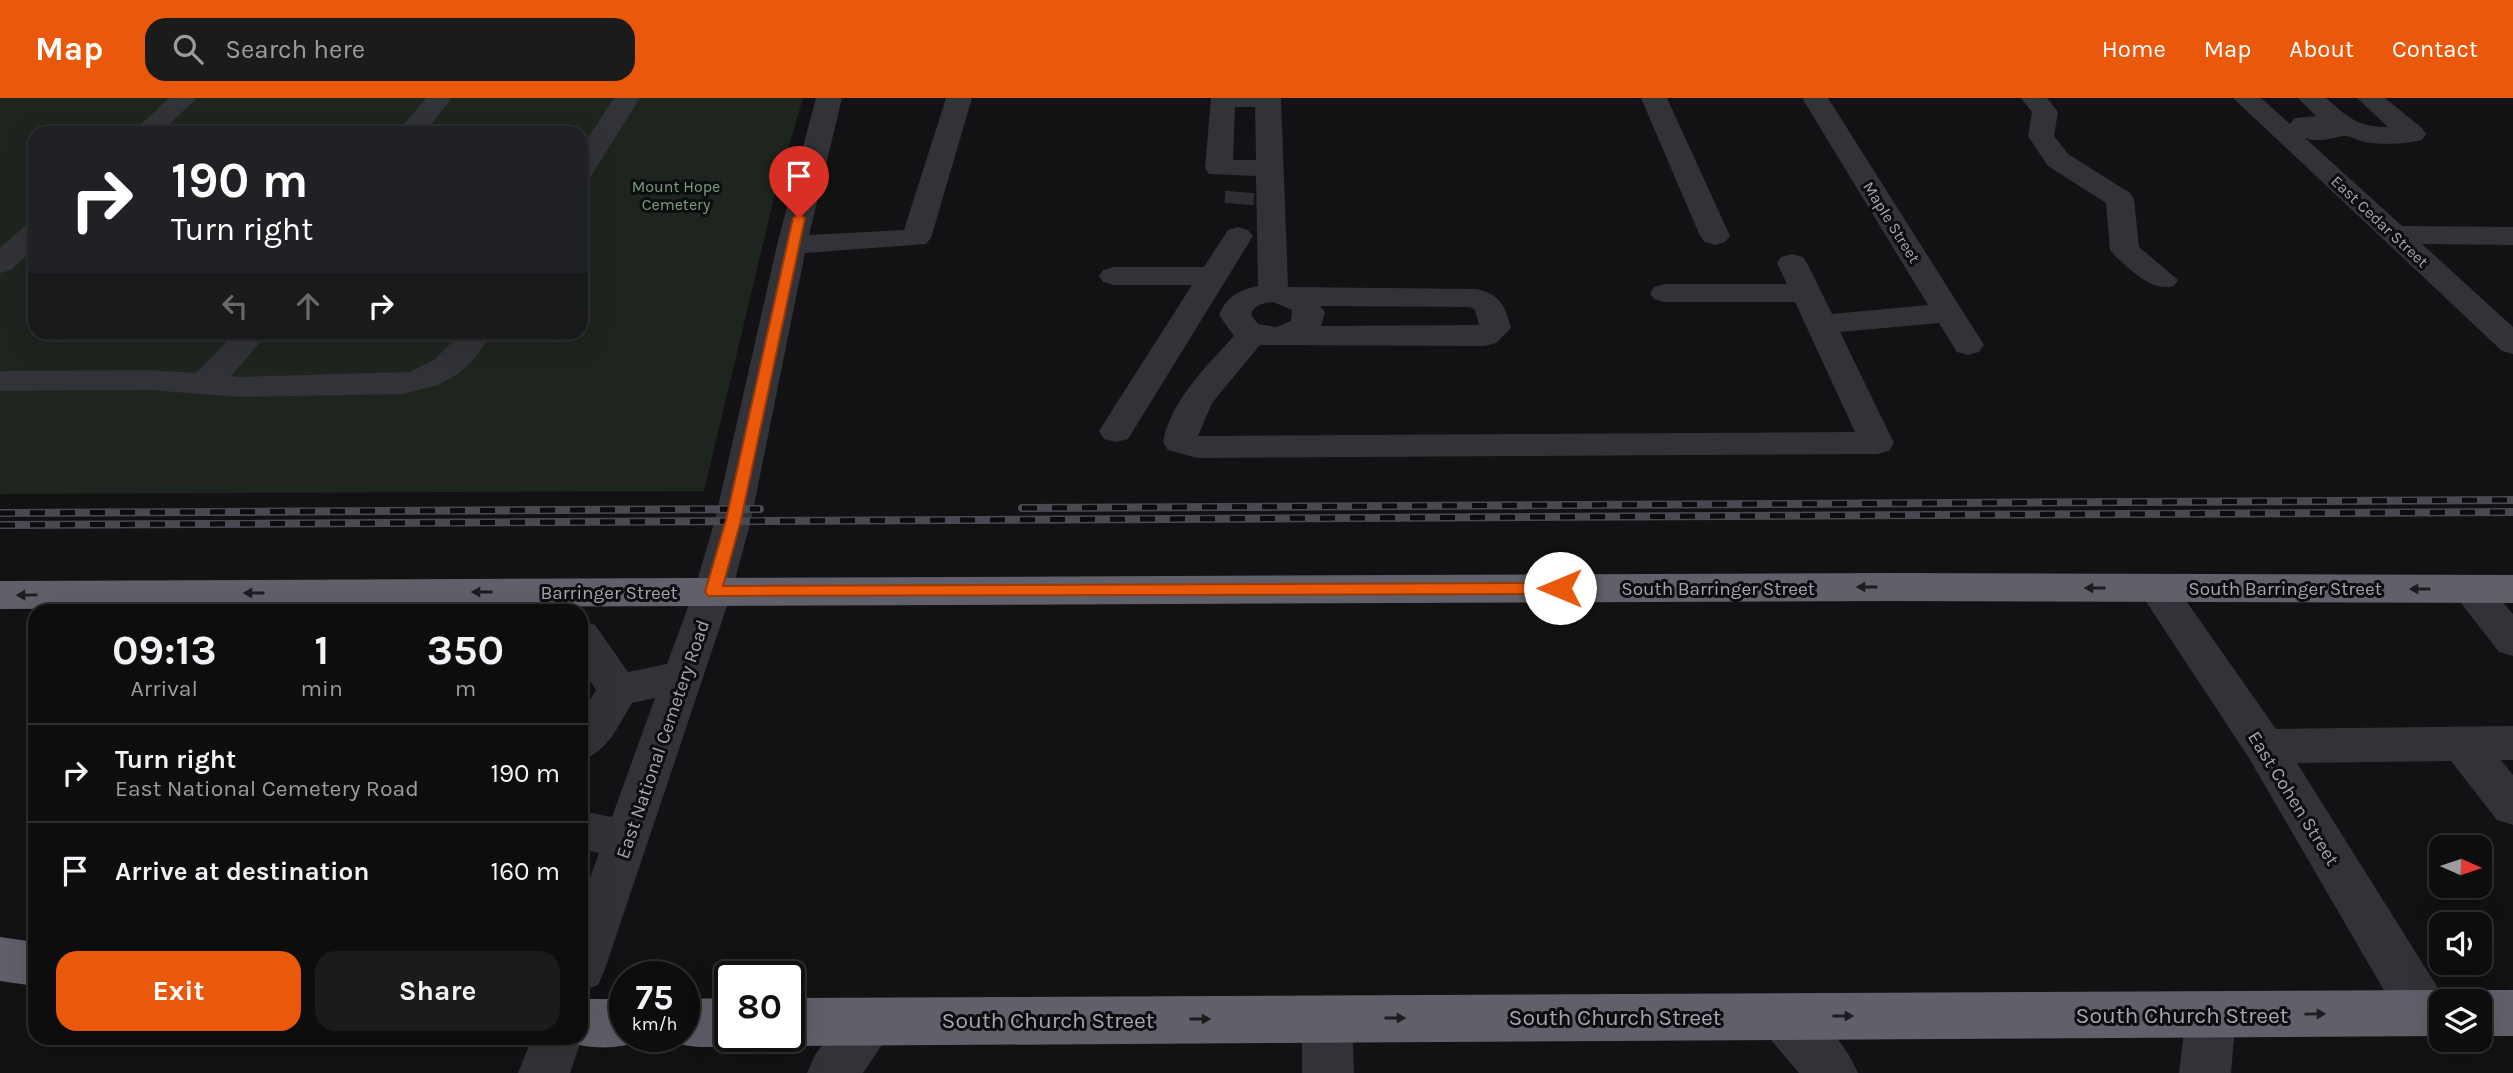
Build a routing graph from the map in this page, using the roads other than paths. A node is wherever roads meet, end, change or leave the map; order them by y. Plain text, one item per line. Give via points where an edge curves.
1 (184, 98) edge
2 (439, 98) edge
3 (455, 98) edge
4 (627, 98) edge
5 (829, 98) edge
6 (959, 98) edge
7 (1654, 98) edge
8 (1815, 98) edge
9 (2034, 98) edge
10 (2246, 98) edge
11 (2311, 98) edge
12 (2370, 98) edge
13 (1268, 99) edge
14 (153, 126) edge
15 (416, 126) edge
16 (432, 126) edge
17 (2340, 127) junction
18 (2290, 129) junction
19 (588, 159) edge
20 (1270, 168) junction
21 (1240, 188) junction
22 (2394, 234) junction
23 (1238, 236) junction
24 (1272, 236) junction
25 (1714, 236) dead end
26 (2513, 236) edge
27 (28, 241) edge
28 (792, 245) junction
29 (13, 260) edge
30 (1792, 263) dead end
31 (1115, 276) dead end
32 (1213, 276) junction
33 (2163, 280) dead end
34 (1665, 293) dead end
35 (1806, 293) junction
36 (1282, 295) junction
37 (1949, 313) junction
38 (1823, 324) junction
39 (1252, 334) junction
40 (1287, 335) junction
41 (243, 340) edge
42 (472, 340) edge
43 (2513, 344) edge
44 (1968, 345) dead end
45 (0, 381) edge
46 (198, 384) junction
47 (0, 395) edge
48 (1115, 431) dead end
49 (2156, 588) junction
50 (2469, 589) junction
51 (2513, 589) edge
52 (713, 592) junction
53 (0, 595) edge
54 (576, 601) edge
55 (2513, 641) edge
56 (596, 671) edge
57 (683, 676) junction
58 (588, 709) edge
59 (2462, 743) junction
60 (2513, 743) edge
61 (2264, 746) junction
62 (2513, 807) edge
63 (588, 831) edge
64 (626, 839) junction
65 (588, 949) edge
66 (0, 959) edge
67 (28, 963) edge
68 (2429, 1007) edge
69 (2429, 1013) edge
70 (2492, 1013) edge
71 (2513, 1013) edge
72 (2211, 1015) junction
73 (1784, 1017) junction
74 (1327, 1018) junction
75 (868, 1021) junction
76 (805, 1022) edge
77 (588, 1023) edge
78 (609, 1023) edge
79 (554, 1045) edge
80 (544, 1073) edge
81 (833, 1073) edge
82 (1328, 1073) edge
83 (1832, 1073) edge
84 (2204, 1073) edge

1 - 14 street
2 - 15 street
3 - 16 street
4 - 19 street
5 - 28 street, East National Cemetery Road
6 - 28 street via 916,238
7 - 25 street
8 - 37 street, Maple Street
9 - 33 street via 2045,112 2041,136 2058,160 2120,199 2125,250
10 - 18 street, East Cedar Street
11 - 17 street
12 - 17 street via 2413,134 2369,135
13 - 20 street
13 - 21 street via 1223,99 1219,168
17 - 18 street via 2322,123
18 - 22 street, East Cedar Street
20 - 21 street
20 - 24 street
21 - 23 street
22 - 26 street
22 - 43 street, East Cedar Street
23 - 24 street
23 - 32 street
24 - 36 street
27 - 29 street
28 - 52 street, East National Cemetery Road via 733,520
30 - 35 street
31 - 32 street
32 - 48 street
34 - 35 street
35 - 38 street
36 - 39 street via 1251,297 1237,308 1237,323
36 - 40 street via 1309,312 1305,326
36 - 40 street via 1478,298 1490,306 1495,328 1485,336
37 - 38 street
37 - 44 street, Maple Street
38 - 39 street via 1877,443 1197,447 1180,442 1181,429 1208,388
39 - 40 street
41 - 46 street
42 - 46 street via 458,360 414,383
45 - 46 street
46 - 47 street via 135,394
50 -> 49 highway, South Barringer Street
49 -> 52 highway, South Barringer Street
49 - 61 street, East Cohen Street
50 - 51 highway, South Barringer Street
50 - 55 street
52 - 54 highway, Barringer Street
52 - 57 street, East National Cemetery Road
54 -> 53 highway, Barringer Street
56 - 57 street
56 - 58 street
57 - 64 street, East National Cemetery Road
59 - 60 street
59 - 61 street
59 - 62 street
61 - 68 street, East Cohen Street
63 - 64 street
64 - 65 street, East National Cemetery Road
66 - 67 highway
72 -> 69 highway, South Church Street
70 - 71 highway
73 -> 72 highway, South Church Street
72 - 84 street
74 -> 73 highway, South Church Street
73 - 83 street
75 -> 74 highway, South Church Street
74 - 82 street
75 - 76 highway, South Church Street
75 - 81 street
77 - 78 highway
79 - 80 street

